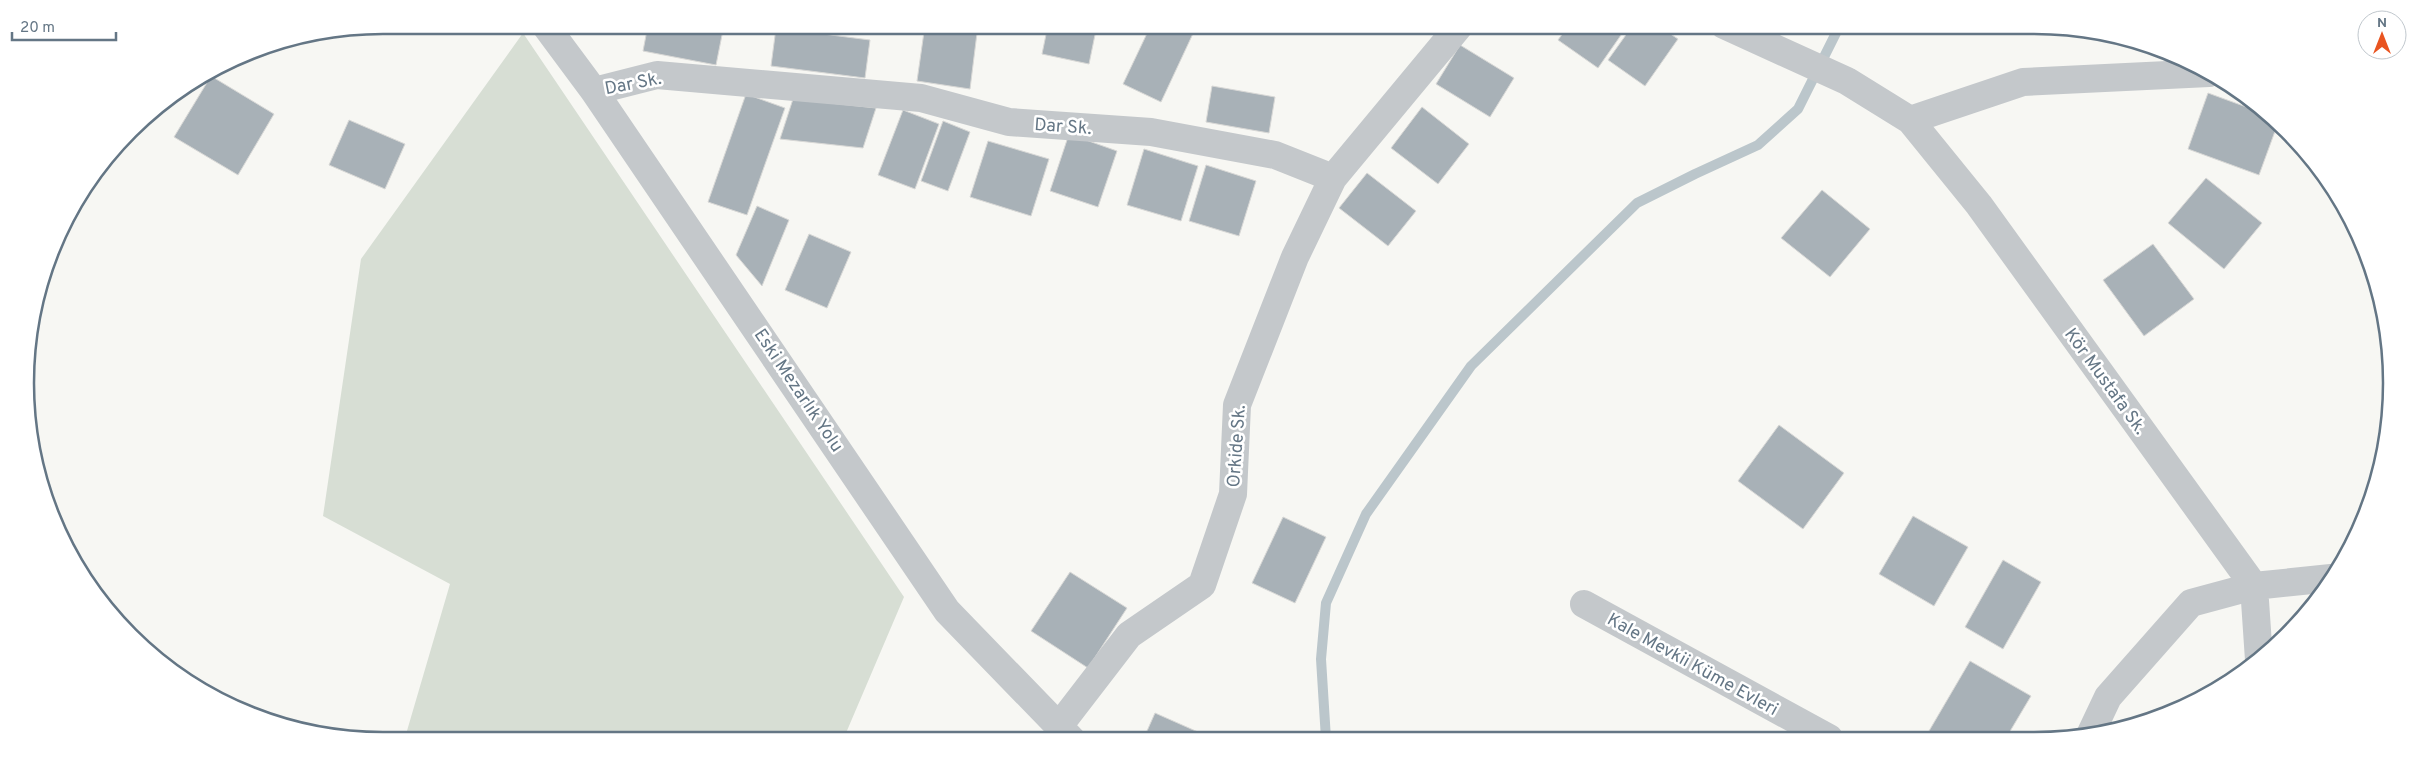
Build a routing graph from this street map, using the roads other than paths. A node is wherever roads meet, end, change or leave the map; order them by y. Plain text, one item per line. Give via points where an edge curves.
1 (552, 34) edge
2 (1453, 34) edge
3 (1744, 34) edge
4 (2193, 73) edge
5 (594, 91) junction
6 (1910, 120) junction
7 (1333, 178) junction
8 (2323, 579) edge
9 (2254, 586) junction
10 (1584, 604) dead end
11 (2258, 651) edge
12 (2094, 727) edge
13 (1064, 732) edge
14 (1066, 732) edge
15 (1819, 732) edge

1 - 5 street, Eski Mezarlık Yolu
2 - 7 street
3 - 6 street, Kör Mustafa Sk. via 1847,81
4 - 6 street via 2023,82
5 - 7 street, Dar Sk. via 657,75 920,98 1008,122 1151,132 1275,155
5 - 13 street, Eski Mezarlık Yolu via 948,611
6 - 9 street, Kör Mustafa Sk. via 1979,205
7 - 14 street, Orkide Sk. via 1284,283 1237,405 1233,494 1202,585 1129,635
8 - 9 street
9 - 11 street
9 - 12 street via 2191,603 2108,697
10 - 15 street, Kale Mevkii Küme Evleri

